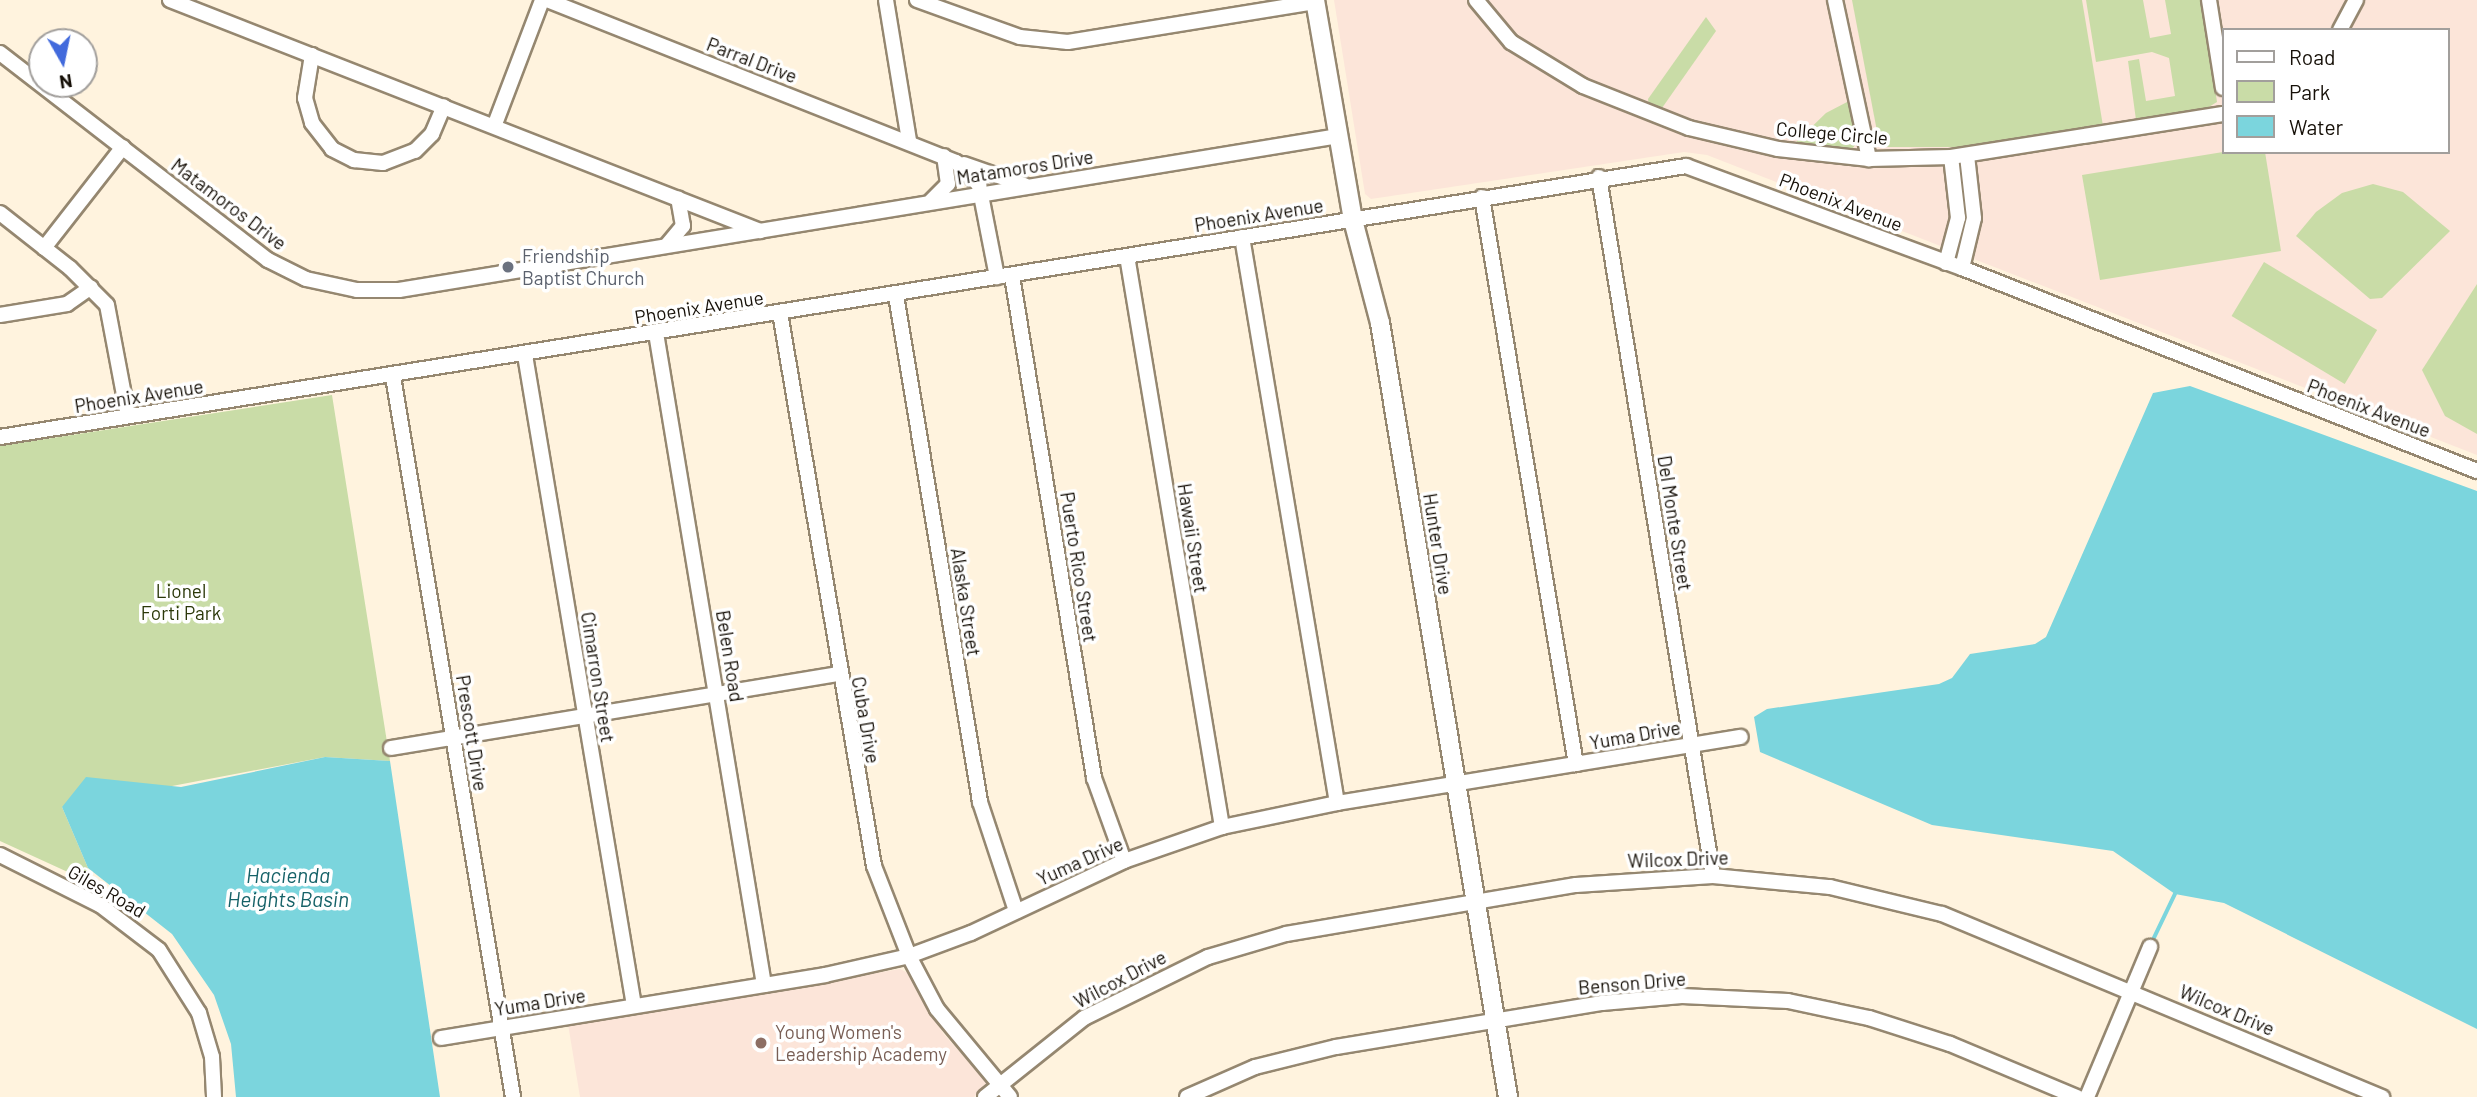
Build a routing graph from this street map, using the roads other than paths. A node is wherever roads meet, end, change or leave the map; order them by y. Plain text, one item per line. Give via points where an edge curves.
1 (170, 0) edge
2 (545, 0) edge
3 (886, 0) edge
4 (917, 0) edge
5 (1476, 0) edge
6 (1835, 0) edge
7 (2209, 0) edge
8 (2356, 0) edge
9 (1315, 1) edge
10 (2341, 28) edge
11 (0, 53) edge
12 (312, 55) junction
13 (2222, 82) edge
14 (444, 106) junction
15 (2222, 114) edge
16 (495, 124) junction
17 (1338, 136) junction
18 (908, 141) junction
19 (123, 147) junction
20 (1967, 156) junction
21 (1951, 157) junction
22 (950, 159) junction
23 (1869, 159) junction
24 (1599, 177) junction
25 (1029, 186) junction
26 (981, 192) junction
27 (1482, 197) junction
28 (678, 198) junction
29 (928, 203) junction
30 (698, 205) junction
31 (0, 213) edge
32 (1353, 220) junction
33 (761, 231) junction
34 (718, 237) junction
35 (1242, 237) junction
36 (666, 246) junction
37 (44, 248) junction
38 (1127, 256) junction
39 (1946, 263) junction
40 (1962, 268) junction
41 (1004, 276) junction
42 (91, 287) junction
43 (896, 295) junction
44 (779, 313) junction
45 (0, 315) edge
46 (656, 333) junction
47 (525, 355) junction
48 (393, 376) junction
49 (128, 416) junction
50 (0, 437) edge
51 (2477, 471) edge
52 (838, 674) junction
53 (717, 694) junction
54 (584, 717) junction
55 (1741, 737) dead end
56 (454, 738) junction
57 (1691, 745) junction
58 (391, 748) dead end
59 (1576, 764) junction
60 (1456, 785) junction
61 (1337, 803) junction
62 (1222, 827) junction
63 (0, 855) edge
64 (1124, 861) junction
65 (1713, 876) junction
66 (1476, 902) junction
67 (1016, 911) junction
68 (2150, 947) dead end
69 (909, 956) junction
70 (764, 985) junction
71 (2132, 990) junction
72 (634, 1006) junction
73 (1495, 1021) junction
74 (501, 1028) junction
75 (441, 1038) dead end
76 (998, 1084) junction
77 (214, 1097) edge
78 (513, 1097) edge
79 (985, 1097) edge
80 (1010, 1097) edge
81 (1187, 1097) edge
82 (1508, 1097) edge
83 (2077, 1097) edge
84 (2087, 1097) edge
85 (2382, 1097) edge

1 - 12 street
2 - 16 street
2 - 18 street, Parral Drive
3 - 18 street
4 - 9 street via 1020,37 1068,42
5 - 23 street, College Circle via 1492,23 1534,58 1637,109 1689,128 1778,149
6 - 23 street
7 - 13 street
8 - 10 street
9 - 17 main road, Hunter Drive
11 - 19 street, Matamoros Drive
12 - 14 street
12 - 14 street via 305,99 312,123 332,149 354,160 383,163 415,151 432,134
14 - 16 street
15 - 20 street, College Circle
16 - 28 street
17 - 25 street, Matamoros Drive
17 - 32 main road, Hunter Drive
18 - 22 street, Parral Drive
19 - 36 street, Matamoros Drive via 268,260 306,279 338,288 399,290
19 - 37 street
20 - 21 street, College Circle
20 - 40 street via 1975,218
21 - 23 street, College Circle
21 - 39 street via 1958,218
22 - 25 street, Parral Drive
22 - 26 street, Parral Drive via 972,173
22 - 29 street via 948,184 941,196
24 - 27 street, Phoenix Avenue
24 - 39 street, Phoenix Avenue via 1670,166 1703,169
24 - 57 street, Del Monte Street
25 - 26 street, Matamoros Drive
26 - 29 street, Matamoros Drive
26 - 41 street, Puerto Rico Street
27 - 32 street, Phoenix Avenue
27 - 59 street
28 - 30 street
28 - 36 street via 683,226
29 - 33 street, Matamoros Drive
30 - 33 street
30 - 34 street via 711,219
31 - 37 street
32 - 35 street, Phoenix Avenue
32 - 60 main road, Hunter Drive via 1380,323
33 - 34 street, Matamoros Drive
34 - 36 street, Matamoros Drive
35 - 38 street, Phoenix Avenue
35 - 61 street
37 - 42 street
38 - 41 street, Phoenix Avenue
38 - 62 street, Hawaii Street
39 - 40 street, Phoenix Avenue
40 - 51 street, Phoenix Avenue
41 - 43 street, Phoenix Avenue
41 - 64 street, Puerto Rico Street via 1094,778
42 - 45 street via 67,304
42 - 49 street via 108,308
43 - 44 street, Phoenix Avenue
43 - 67 street, Alaska Street via 979,803
44 - 46 street, Phoenix Avenue
44 - 52 street, Cuba Drive
46 - 47 street, Phoenix Avenue
46 - 53 street, Belen Road
47 - 48 street, Phoenix Avenue
47 - 54 street, Cimarron Street
48 - 49 street, Phoenix Avenue
48 - 56 street, Prescott Drive
49 - 50 street, Phoenix Avenue
52 - 53 street
52 - 69 street, Cuba Drive via 874,866
53 - 54 street
53 - 70 street, Belen Road
54 - 56 street
54 - 72 street, Cimarron Street
55 - 57 street, Yuma Drive
56 - 58 street
56 - 74 street, Prescott Drive
57 - 59 street, Yuma Drive
57 - 65 street, Del Monte Street
59 - 60 street, Yuma Drive
60 - 61 street, Yuma Drive
60 - 66 main road, Hunter Drive
61 - 62 street, Yuma Drive
62 - 64 street, Yuma Drive
63 - 77 street, Giles Road via 100,905 159,950 200,1013 212,1057
64 - 67 street, Yuma Drive
65 - 66 street, Wilcox Drive via 1607,881
65 - 71 street, Wilcox Drive via 1798,882 1895,900 2012,940
66 - 73 main road, Hunter Drive
66 - 76 street, Wilcox Drive via 1286,934 1208,957 1084,1018
67 - 69 street, Yuma Drive
68 - 71 street
69 - 70 street, Yuma Drive
69 - 76 street, Cuba Drive via 947,1024
70 - 72 street, Yuma Drive
71 - 84 street
71 - 85 street, Wilcox Drive
72 - 74 street, Yuma Drive
73 - 81 street, Benson Drive via 1296,1055
73 - 82 main road, Hunter Drive
73 - 83 street, Benson Drive via 1639,998 1788,1001 1913,1031
74 - 75 street, Yuma Drive
74 - 78 street, Prescott Drive
76 - 79 street, Wilcox Drive
76 - 80 street, Cuba Drive

